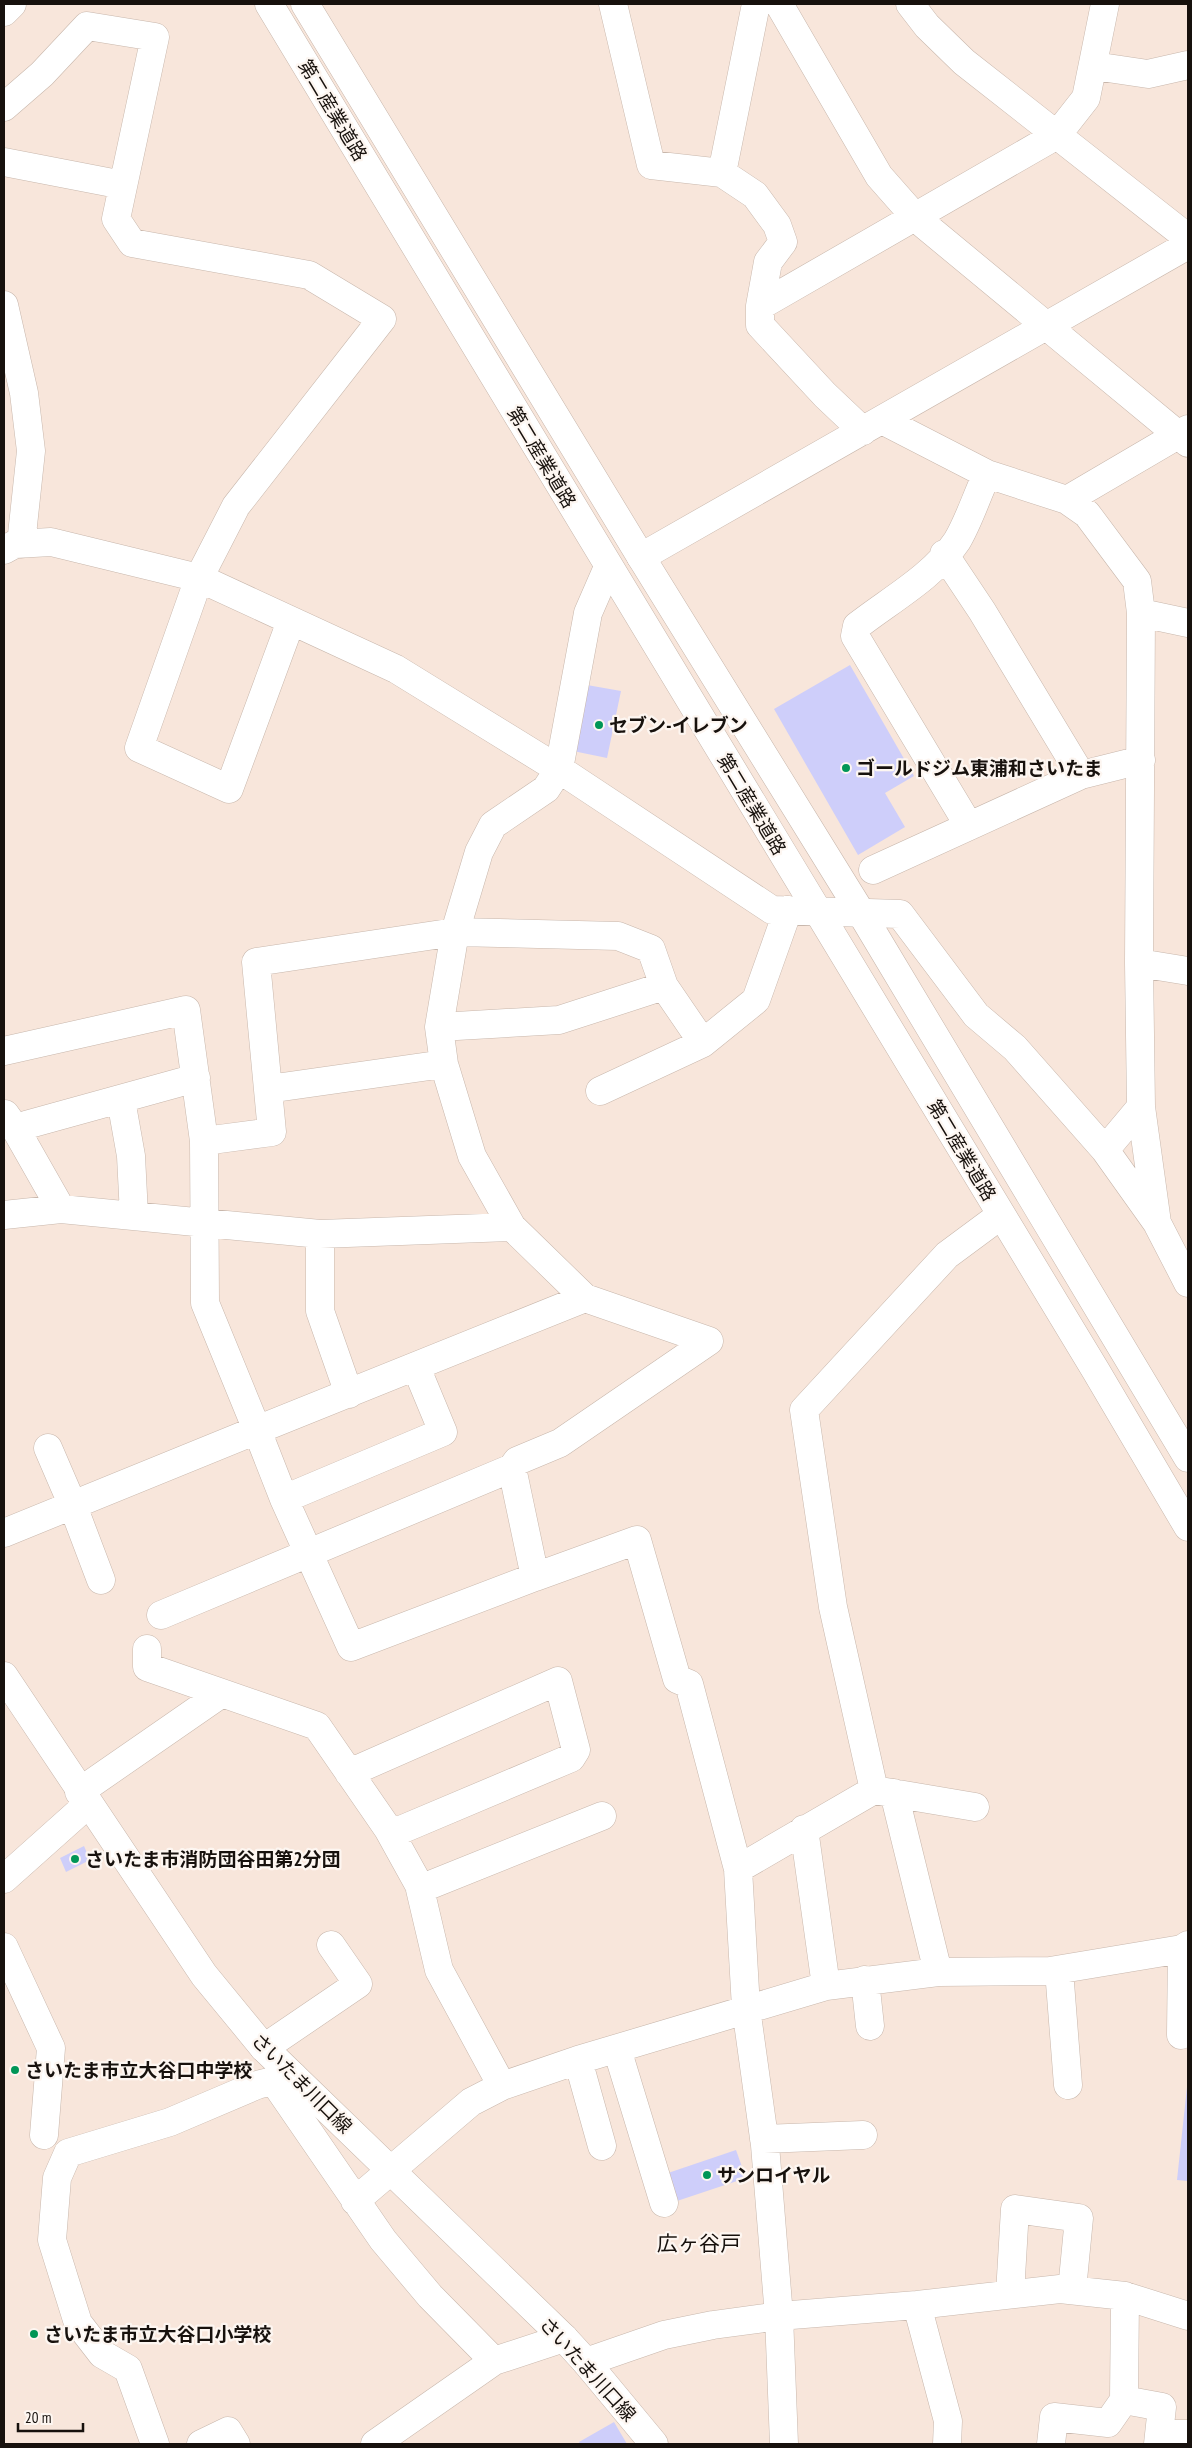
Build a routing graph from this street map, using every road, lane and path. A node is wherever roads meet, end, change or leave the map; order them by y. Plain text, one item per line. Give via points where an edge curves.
1 (12, 4) edge
2 (269, 4) edge
3 (305, 4) edge
4 (613, 4) edge
5 (756, 4) edge
6 (779, 4) edge
7 (910, 4) edge
8 (1105, 4) edge
9 (4, 12) edge
10 (1188, 65) edge
11 (1094, 66) junction
12 (4, 107) edge
13 (1057, 135) junction
14 (4, 162) edge
15 (722, 173) junction
16 (123, 185) junction
17 (916, 218) junction
18 (1188, 238) edge
19 (1188, 245) edge
20 (4, 305) edge
21 (760, 306) junction
22 (1045, 326) junction
23 (14, 394) edge
24 (872, 425) junction
25 (1185, 436) edge
26 (987, 474) junction
27 (1067, 500) junction
28 (12, 547) edge
29 (944, 554) junction
30 (641, 557) junction
31 (608, 566) junction
32 (200, 578) junction
33 (1141, 613) junction
34 (291, 621) junction
35 (1188, 623) edge
36 (1142, 760) junction
37 (559, 769) junction
38 (1081, 775) junction
39 (969, 826) junction
40 (873, 870) dead end
41 (788, 910) junction
42 (860, 911) junction
43 (817, 912) junction
44 (455, 932) junction
45 (1139, 963) junction
46 (1188, 971) edge
47 (664, 986) junction
48 (440, 1027) junction
49 (703, 1043) junction
50 (4, 1051) edge
51 (444, 1064) junction
52 (196, 1078) junction
53 (268, 1089) junction
54 (600, 1091) dead end
55 (120, 1100) junction
56 (1142, 1107) junction
57 (9, 1120) edge
58 (204, 1140) junction
59 (1105, 1150) junction
60 (60, 1209) junction
61 (4, 1215) edge
62 (134, 1215) junction
63 (1001, 1215) junction
64 (203, 1223) junction
65 (1158, 1223) junction
66 (512, 1227) junction
67 (320, 1234) junction
68 (1188, 1283) edge
69 (585, 1298) junction
70 (416, 1367) junction
71 (349, 1394) junction
72 (257, 1430) junction
73 (48, 1448) dead end
74 (1188, 1458) edge
75 (512, 1468) junction
76 (284, 1499) junction
77 (73, 1506) junction
78 (1188, 1527) edge
79 (4, 1533) edge
80 (307, 1552) junction
81 (535, 1577) junction
82 (101, 1580) dead end
83 (161, 1615) dead end
84 (147, 1649) dead end
85 (4, 1676) edge
86 (222, 1693) junction
87 (349, 1773) junction
88 (884, 1791) junction
89 (83, 1798) junction
90 (976, 1807) dead end
91 (602, 1816) dead end
92 (804, 1829) junction
93 (390, 1834) junction
94 (738, 1870) junction
95 (4, 1879) edge
96 (420, 1889) junction
97 (331, 1945) dead end
98 (4, 1947) edge
99 (1185, 1947) edge
100 (1059, 1970) junction
101 (938, 1972) junction
102 (865, 1980) junction
103 (826, 1986) junction
104 (746, 2008) junction
105 (870, 2026) dead end
106 (1180, 2035) dead end
107 (264, 2048) junction
108 (617, 2049) junction
109 (578, 2060) junction
110 (283, 2078) junction
111 (1068, 2085) dead end
112 (502, 2086) junction
113 (44, 2135) dead end
114 (863, 2135) dead end
115 (764, 2139) junction
116 (602, 2146) dead end
117 (391, 2170) junction
118 (355, 2200) junction
119 (664, 2203) dead end
120 (1072, 2290) junction
121 (1010, 2294) junction
122 (1126, 2296) junction
123 (917, 2305) junction
124 (779, 2316) junction
125 (1188, 2316) edge
126 (564, 2338) junction
127 (494, 2361) junction
128 (586, 2362) junction
129 (1124, 2400) junction
130 (1188, 2434) edge
131 (1159, 2439) edge
132 (155, 2444) edge
133 (201, 2444) edge
134 (236, 2444) edge
135 (375, 2444) edge
136 (654, 2444) edge
137 (784, 2444) edge
138 (947, 2444) edge
139 (1051, 2444) edge

1 - 9 street
2 - 31 street, 第二産業道路
3 - 30 street, 第二産業道路
4 - 15 street via 651,165
5 - 15 street
6 - 17 street via 879,176
7 - 13 street via 927,26 964,62
8 - 11 street
10 - 11 street via 1148,74
11 - 13 street via 1086,98
12 - 16 street via 42,74 87,26 156,37
13 - 17 street
13 - 18 street
14 - 16 street
15 - 21 street via 755,195 777,225 783,242 768,262
16 - 32 street via 116,219 132,243 309,275 382,319 236,506
17 - 21 street
17 - 22 street
19 - 22 street
20 - 23 street
21 - 24 street via 760,325 825,396
22 - 24 street
22 - 25 street
23 - 28 street via 31,451
24 - 26 street
24 - 30 street
25 - 27 street
26 - 27 street
26 - 29 street via 956,541
27 - 33 street via 1087,514 1137,580
28 - 32 street via 51,542
29 - 38 street
29 - 39 street via 901,595 857,626 855,636
30 - 42 street, 第二産業道路
31 - 37 street via 588,613
31 - 43 street, 第二産業道路
32 - 34 street
32 - 34 street via 139,748 229,790
33 - 35 street
33 - 36 street
34 - 37 street via 396,669
36 - 38 street
36 - 45 street
37 - 41 street via 772,910
37 - 44 street via 546,789 493,825 478,852
38 - 39 street
39 - 40 street
41 - 43 street
41 - 49 street via 756,1000
42 - 43 street
42 - 59 street via 900,914 976,1015 1015,1048
42 - 74 street, 第二産業道路
43 - 63 street, 第二産業道路
44 - 47 street via 618,936 651,949
44 - 48 street
44 - 53 street via 256,962
45 - 46 street
45 - 56 street
47 - 48 street via 559,1020
47 - 49 street
48 - 51 street
49 - 54 street
50 - 52 street via 186,1010
51 - 53 street
51 - 66 street via 472,1156
52 - 55 street
52 - 58 street
53 - 58 street via 272,1132
55 - 57 street
55 - 62 street via 131,1156
56 - 59 street
56 - 65 street
57 - 60 street
58 - 64 street
59 - 65 street
60 - 61 street
60 - 62 street
62 - 64 street
63 - 78 street, 第二産業道路
63 - 88 street via 947,1255 804,1410 833,1607
64 - 67 street
64 - 72 street via 205,1303
65 - 68 street
66 - 67 street
66 - 69 street
67 - 71 street via 320,1310
69 - 70 street
69 - 75 street via 709,1341 560,1443 517,1461
70 - 71 street
70 - 76 street via 443,1432
71 - 72 street
72 - 76 street
72 - 77 street
73 - 77 street
75 - 80 street
75 - 81 street
76 - 80 street
77 - 79 street
77 - 82 street
80 - 81 street via 351,1647
80 - 83 street
81 - 94 street via 637,1540 678,1679 689,1684
84 - 86 street via 147,1667
85 - 89 street, さいたま川口線
86 - 87 street via 317,1726
86 - 89 street
87 - 93 street
87 - 93 street via 558,1681 576,1750 571,1758
88 - 90 street
88 - 92 street
88 - 101 street
89 - 95 street
89 - 107 street, さいたま川口線 via 204,1975
91 - 96 street
92 - 94 street
92 - 103 street
93 - 96 street
94 - 104 street
96 - 112 street via 440,1970
97 - 107 street via 358,1984
98 - 113 street via 51,2048
99 - 100 street
99 - 106 street
100 - 101 street
100 - 111 street
101 - 102 street
102 - 103 street
102 - 105 street
103 - 104 street
104 - 108 street
104 - 115 street
107 - 110 street, さいたま川口線
108 - 109 street
108 - 119 street
109 - 112 street
109 - 116 street
110 - 117 street, さいたま川口線
110 - 118 street
110 - 132 street via 170,2122 68,2153 57,2178 52,2240 78,2323 102,2354 128,2369
112 - 117 street via 471,2102
114 - 115 street
115 - 124 street
117 - 118 street
117 - 126 street, さいたま川口線
118 - 127 street via 383,2240 430,2296
120 - 121 street via 1060,2288
120 - 121 street via 1078,2218 1015,2210
120 - 122 street
121 - 123 street
122 - 125 street
122 - 129 street
123 - 124 street
123 - 138 street via 948,2421
124 - 128 street via 664,2335
124 - 137 street
126 - 127 street
126 - 128 street, さいたま川口線
127 - 135 street
128 - 136 street, さいたま川口線
129 - 131 street via 1162,2407
129 - 139 street via 1108,2423 1054,2417
130 - 131 street
133 - 134 street via 228,2431

